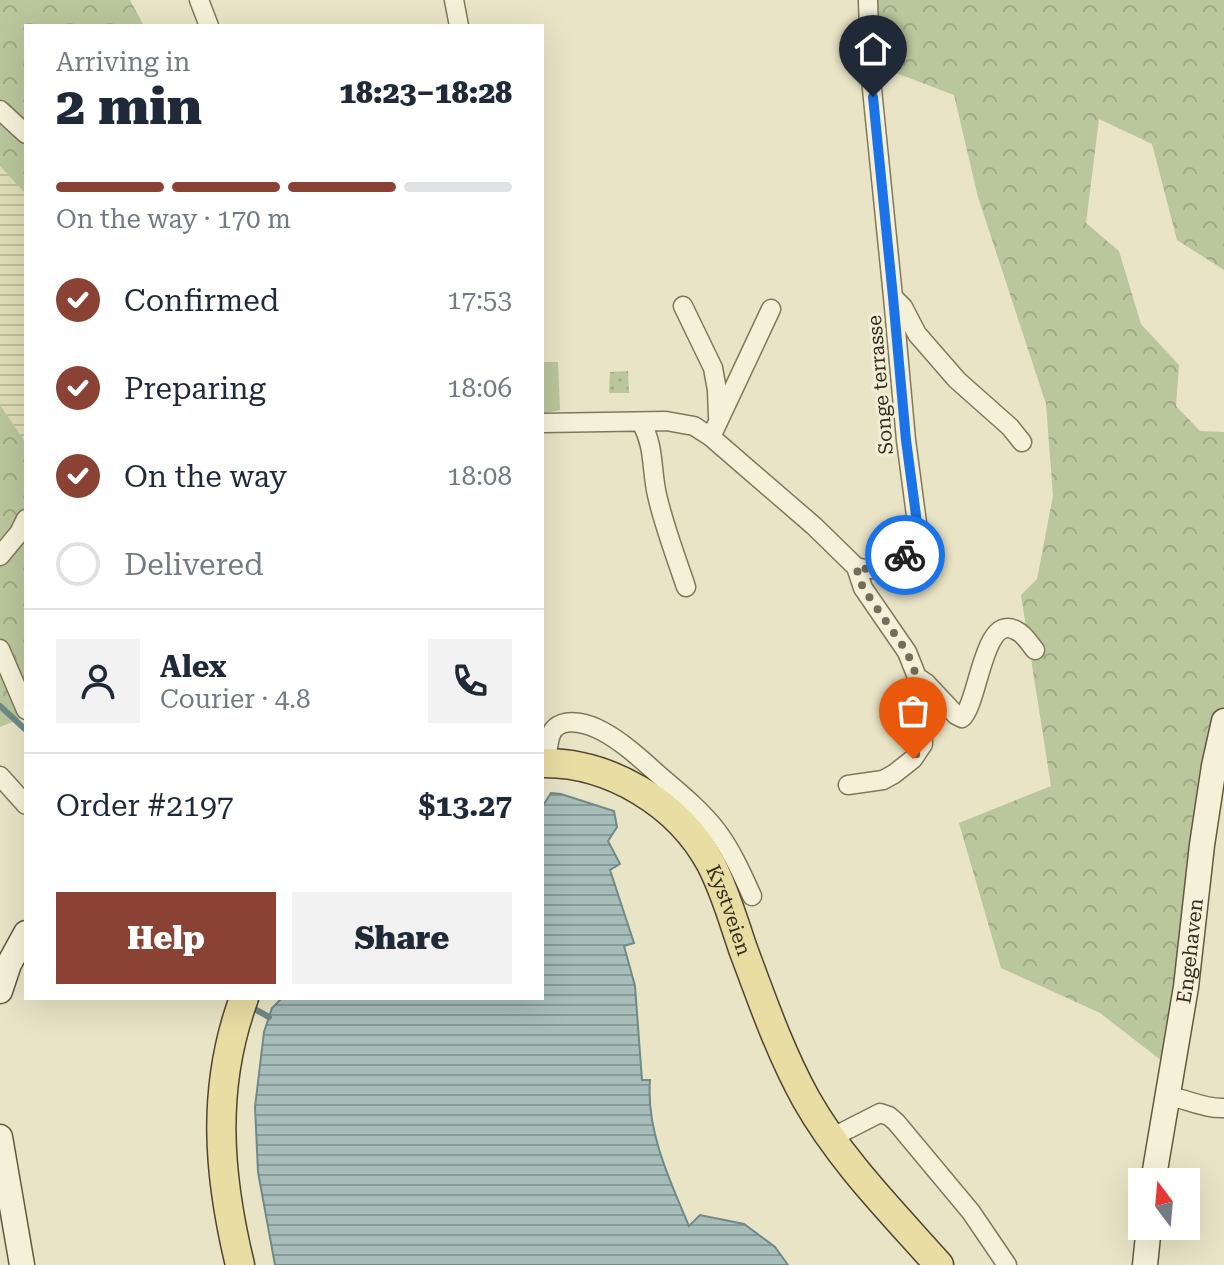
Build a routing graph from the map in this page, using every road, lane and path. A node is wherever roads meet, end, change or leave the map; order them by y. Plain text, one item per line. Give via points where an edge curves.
1 (199, 0) edge
2 (454, 0) edge
3 (868, 0) edge
4 (208, 24) edge
5 (459, 24) edge
6 (0, 110) edge
7 (24, 132) edge
8 (893, 297) junction
9 (683, 306) dead end
10 (771, 309) dead end
11 (641, 422) junction
12 (544, 423) edge
13 (715, 429) junction
14 (1022, 442) dead end
15 (24, 523) edge
16 (0, 556) edge
17 (856, 567) junction
18 (686, 587) dead end
19 (0, 649) edge
20 (1035, 650) dead end
21 (917, 677) junction
22 (24, 705) edge
23 (1224, 721) edge
24 (544, 763) edge
25 (0, 776) edge
26 (848, 785) dead end
27 (24, 803) edge
28 (752, 896) dead end
29 (24, 937) edge
30 (0, 991) edge
31 (240, 1010) edge
32 (1168, 1096) junction
33 (1224, 1108) edge
34 (0, 1137) edge
35 (831, 1138) junction
36 (1155, 1168) edge
37 (5, 1204) edge
38 (893, 1213) junction
39 (1148, 1240) edge
40 (22, 1265) edge
41 (240, 1265) edge
42 (939, 1265) edge
43 (953, 1265) edge
44 (1007, 1265) edge
45 (1145, 1265) edge

1 - 4 street
2 - 5 street
3 - 8 street, Songe terrasse
6 - 7 street
8 - 14 street, Songe terrasse via 957,380
8 - 17 street, Songe terrasse via 916,533 913,546 896,563 881,569
9 - 13 street via 713,368
10 - 13 street
11 - 12 street
11 - 13 street
11 - 18 street via 650,439 657,494
13 - 17 street
15 - 16 street
17 - 21 street via 863,588 907,652
19 - 22 street
20 - 21 street via 1018,631 998,630 962,718
21 - 26 street via 923,744 894,774
23 - 32 street, Engehaven
24 - 28 street, Kystveien via 554,728 582,723 602,731 701,812 719,833
24 - 35 main road, Kystveien via 588,769 631,785 662,805 696,840 721,885 786,1061
25 - 27 street
29 - 30 street
31 - 41 main road via 220,1106 225,1192
32 - 33 street
32 - 36 street, Engehaven
34 - 37 street
35 - 38 main road, Kystveien
35 - 44 street via 880,1113 889,1116 971,1212
37 - 40 street
38 - 42 main road, Kystveien
38 - 43 main road, Kystveien
39 - 45 street

